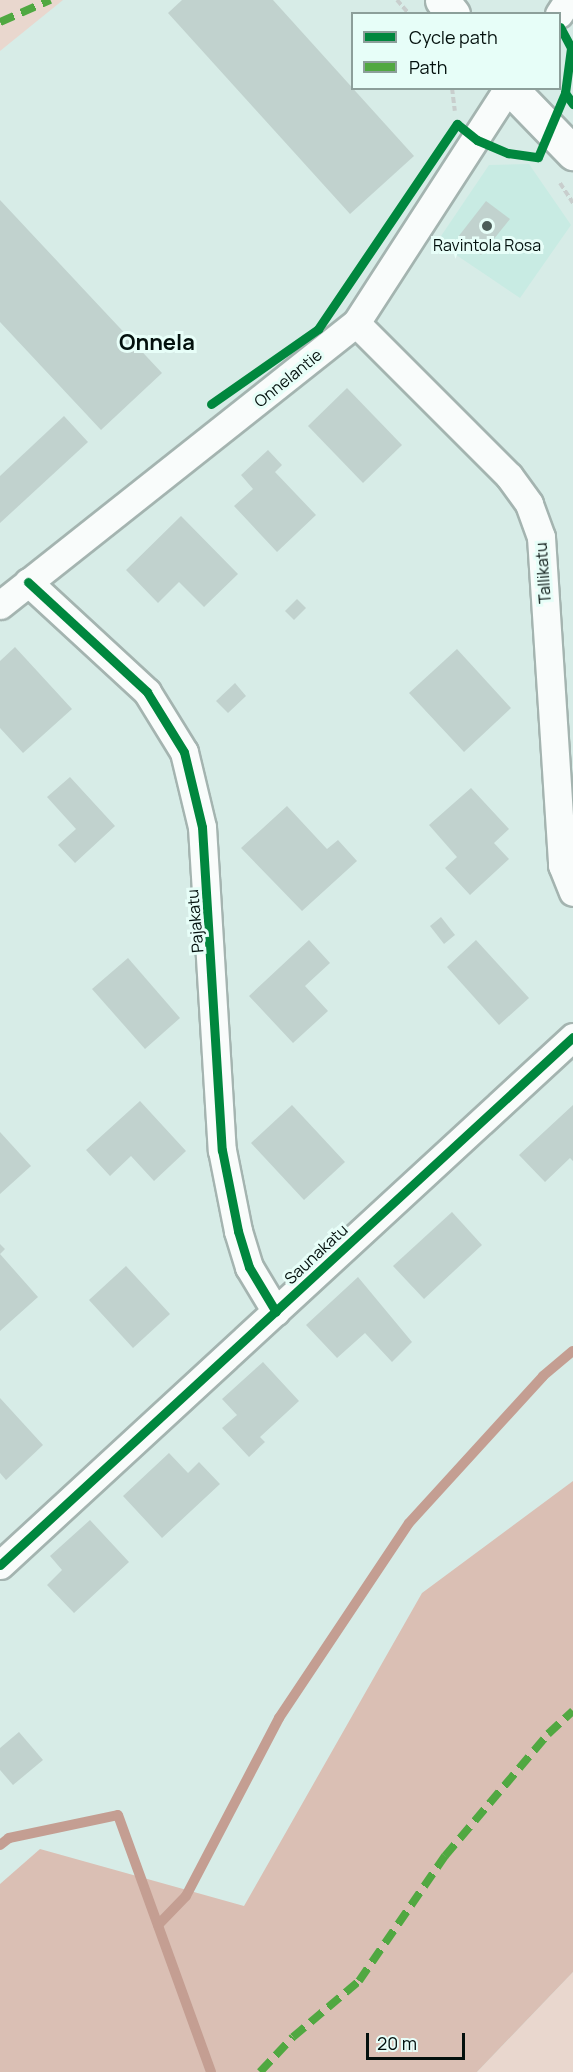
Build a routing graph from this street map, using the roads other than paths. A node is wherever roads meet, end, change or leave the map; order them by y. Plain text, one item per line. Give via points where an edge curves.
1 (442, 0) edge
2 (451, 12) edge
3 (507, 90) edge
4 (511, 90) edge
5 (573, 153) edge
6 (356, 323) junction
7 (28, 582) junction
8 (0, 605) edge
9 (573, 892) edge
10 (573, 1037) edge
11 (276, 1312) junction
12 (0, 1565) edge

1 - 2 street
3 - 6 street, Onnelantie via 467,132
4 - 5 street
6 - 7 street, Onnelantie
6 - 9 street, Tallikatu via 509,476 529,504 541,537 562,865
7 - 8 street, Onnelantie
7 - 11 street, Pajakatu via 147,692 184,752 202,827 222,1150 246,1258
10 - 11 street, Saunakatu
11 - 12 street, Saunakatu

